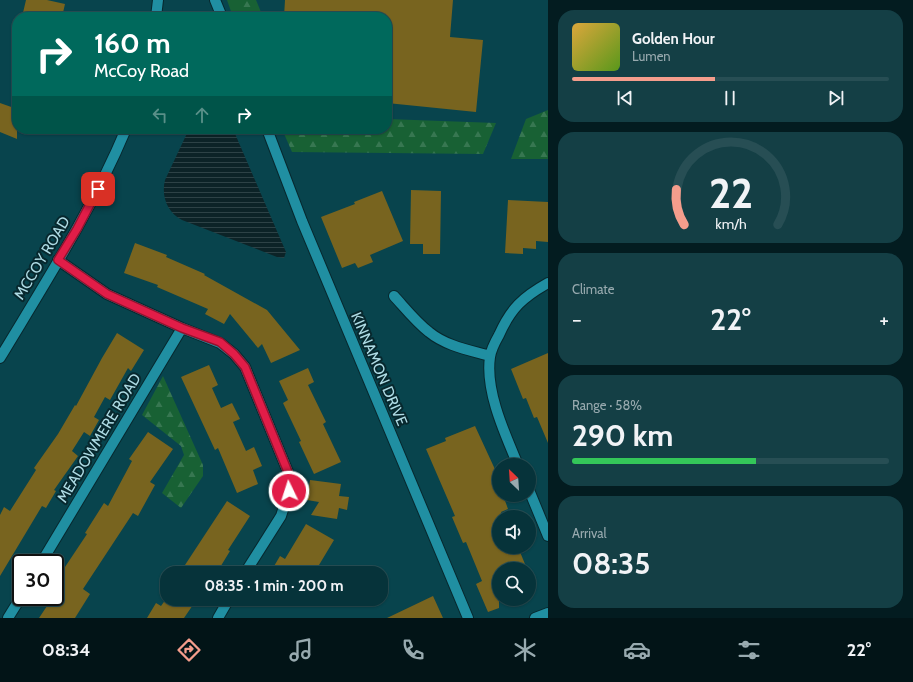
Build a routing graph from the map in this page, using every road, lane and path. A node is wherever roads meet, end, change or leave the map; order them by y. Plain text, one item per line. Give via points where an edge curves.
1 (158, 0) edge
2 (215, 0) edge
3 (157, 12) edge
4 (220, 12) edge
5 (124, 134) edge
6 (269, 134) edge
7 (58, 260) junction
8 (548, 283) edge
9 (394, 296) dead end
10 (182, 328) junction
11 (490, 356) junction
12 (0, 358) edge
13 (515, 458) edge
14 (536, 500) edge
15 (544, 512) edge
16 (548, 536) edge
17 (46, 554) edge
18 (249, 566) edge
19 (15, 606) edge
20 (225, 606) edge
21 (548, 613) edge
22 (8, 618) edge
23 (218, 618) edge
24 (468, 618) edge
25 (535, 618) edge

1 - 3 street
2 - 4 street
5 - 7 street, MCCOY ROAD via 105,176
6 - 24 street, KINNAMON DRIVE via 304,228
7 - 10 street via 107,294
7 - 12 street, MCCOY ROAD
8 - 11 street via 520,302 510,314
9 - 11 street via 430,333 452,345
10 - 17 street, MEADOWMERE ROAD
10 - 18 street via 220,342 245,367 288,472 289,491 281,516
11 - 13 street via 492,398
14 - 15 street
15 - 16 street
19 - 22 street
20 - 23 street
21 - 25 street

